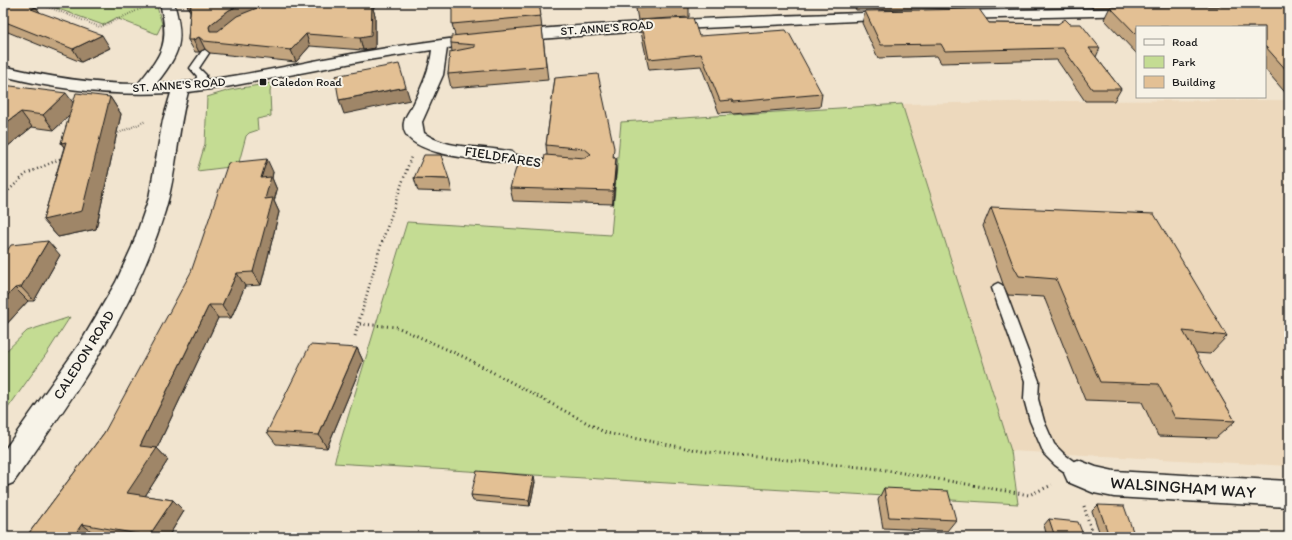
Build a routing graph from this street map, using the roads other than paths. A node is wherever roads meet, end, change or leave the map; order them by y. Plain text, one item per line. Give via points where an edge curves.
1 (167, 3) edge
2 (1147, 12) edge
3 (939, 15) edge
4 (908, 16) edge
5 (440, 44) junction
6 (205, 53) edge
7 (3, 71) edge
8 (200, 86) junction
9 (143, 89) junction
10 (178, 98) junction
11 (505, 156) joint
12 (570, 167) edge
13 (998, 288) dead end
14 (1078, 473) joint
15 (3, 474) edge
16 (1289, 494) edge

1 - 9 street via 173,22 174,42 168,57
2 - 3 street
4 - 5 street, ST. ANNE'S ROAD via 642,26
5 - 8 street, ST. ANNE'S ROAD
5 - 11 street, FIELDFARES via 435,77 413,122 414,130 422,140 431,145
6 - 8 lane via 194,68 202,75
7 - 9 street, ST. ANNE'S ROAD via 62,84
8 - 10 street, ST. ANNE'S ROAD
9 - 10 street, ST. ANNE'S ROAD
10 - 15 street, CALEDON ROAD via 156,211 136,263 111,313 56,401
11 - 12 lane, FIELDFARES via 532,163
13 - 14 lane via 1032,381 1031,399 1049,449
14 - 16 street, WALSINGHAM WAY via 1094,480 1114,484

